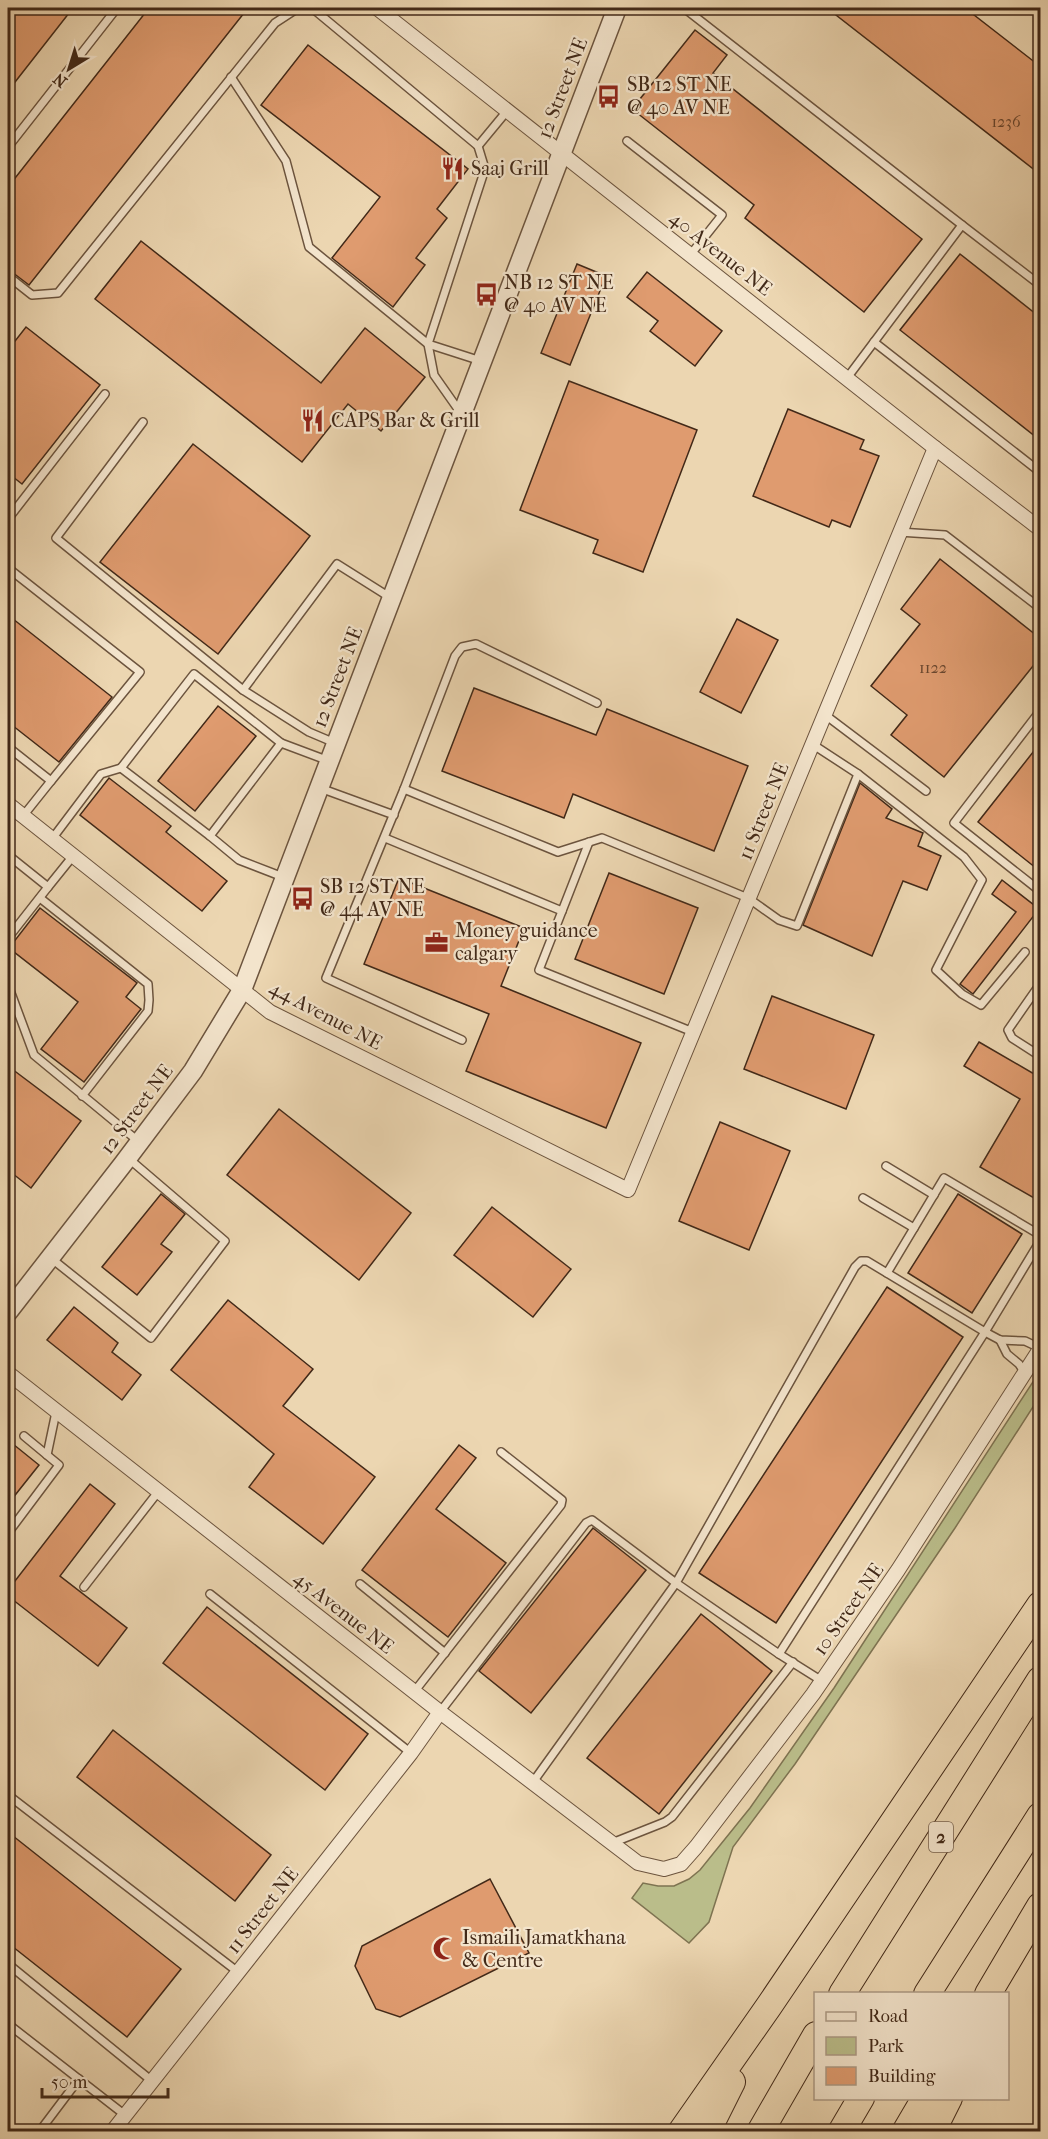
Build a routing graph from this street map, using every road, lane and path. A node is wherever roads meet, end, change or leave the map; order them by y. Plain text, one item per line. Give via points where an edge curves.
1 (117, 8) edge
2 (298, 8) edge
3 (312, 8) edge
4 (617, 8) edge
5 (684, 8) edge
6 (384, 10) edge
7 (231, 77) junction
8 (508, 110) junction
9 (627, 141) dead end
10 (478, 146) junction
11 (8, 147) edge
12 (561, 152) junction
13 (962, 225) junction
14 (691, 254) junction
15 (8, 276) edge
16 (1041, 285) edge
17 (874, 342) junction
18 (428, 344) junction
19 (482, 362) junction
20 (847, 378) junction
21 (105, 394) dead end
22 (462, 414) junction
23 (143, 422) dead end
24 (934, 448) junction
25 (1041, 472) edge
26 (8, 519) edge
27 (1041, 529) edge
28 (899, 532) junction
29 (8, 568) edge
30 (391, 598) junction
31 (1041, 608) edge
32 (243, 690) junction
33 (597, 703) dead end
34 (1041, 711) edge
35 (824, 714) junction
36 (281, 743) junction
37 (336, 743) junction
38 (812, 744) junction
39 (8, 747) edge
40 (329, 761) junction
41 (121, 768) junction
42 (858, 774) junction
43 (51, 781) junction
44 (319, 788) junction
45 (404, 789) junction
46 (926, 791) dead end
47 (8, 804) edge
48 (394, 815) junction
49 (23, 816) junction
50 (210, 836) junction
51 (385, 838) junction
52 (52, 839) junction
53 (589, 843) junction
54 (8, 855) edge
55 (73, 856) junction
56 (285, 878) junction
57 (48, 887) junction
58 (1041, 891) edge
59 (40, 898) junction
60 (748, 898) junction
61 (562, 911) junction
62 (8, 938) edge
63 (1025, 952) dead end
64 (1041, 984) edge
65 (8, 985) edge
66 (242, 990) junction
67 (693, 1032) junction
68 (462, 1040) dead end
69 (1041, 1056) edge
70 (82, 1096) junction
71 (140, 1142) junction
72 (128, 1158) junction
73 (886, 1166) dead end
74 (628, 1190) joint
75 (934, 1195) junction
76 (863, 1198) dead end
77 (914, 1228) junction
78 (1041, 1235) edge
79 (1041, 1240) edge
80 (50, 1257) junction
81 (887, 1273) junction
82 (8, 1312) edge
83 (986, 1332) junction
84 (1000, 1340) junction
85 (1041, 1348) edge
86 (8, 1373) edge
87 (1025, 1373) junction
88 (56, 1412) junction
89 (24, 1436) dead end
90 (501, 1452) dead end
91 (47, 1455) junction
92 (158, 1492) junction
93 (8, 1533) edge
94 (676, 1583) junction
95 (360, 1584) dead end
96 (84, 1587) dead end
97 (210, 1594) dead end
98 (1041, 1605) edge
99 (445, 1653) junction
100 (779, 1654) junction
101 (793, 1662) junction
102 (1041, 1680) edge
103 (822, 1681) junction
104 (414, 1692) junction
105 (440, 1712) junction
106 (411, 1753) junction
107 (532, 1782) junction
108 (8, 1795) edge
109 (1041, 1816) edge
110 (612, 1843) junction
111 (664, 1869) joint
112 (1041, 1906) edge
113 (1041, 1930) edge
114 (8, 1964) edge
115 (238, 1972) junction
116 (843, 1992) edge
117 (928, 1992) edge
118 (989, 1992) edge
119 (1007, 1992) edge
120 (769, 2006) junction
121 (8, 2024) edge
122 (814, 2038) edge
123 (79, 2079) junction
124 (152, 2081) junction
125 (860, 2100) edge
126 (924, 2100) edge
127 (948, 2100) edge
128 (125, 2115) junction
129 (39, 2132) edge
130 (112, 2132) edge
131 (681, 2132) edge
132 (707, 2132) edge
133 (760, 2132) edge
134 (841, 2132) edge
135 (905, 2132) edge
136 (932, 2132) edge

1 - 11 lane
2 - 7 lane via 275,23
3 - 10 lane
4 - 12 street, 12 Street NE
5 - 13 lane
6 - 8 street, 40 Avenue NE
7 - 15 lane via 58,294 32,295
7 - 18 lane via 286,161 309,247
8 - 10 lane
8 - 12 street, 40 Avenue NE
9 - 14 lane via 722,215
10 - 18 lane via 484,169
12 - 14 street, 40 Avenue NE
12 - 19 street, 12 Street NE
13 - 16 lane
13 - 17 lane
14 - 20 street, 40 Avenue NE
17 - 20 lane
17 - 25 lane
18 - 19 lane
18 - 22 lane via 434,375
19 - 22 street, 12 Street NE
20 - 24 street, 40 Avenue NE
21 - 26 lane
22 - 30 street, 12 Street NE
23 - 32 lane via 56,537
24 - 27 street, 40 Avenue NE
24 - 28 street, 11 Street NE
28 - 31 lane via 945,535
28 - 35 street, 11 Street NE
29 - 43 lane via 140,672
30 - 32 lane via 337,564
30 - 37 street, 12 Street NE
32 - 37 lane via 309,732
33 - 45 lane via 476,644 462,647 455,656
34 - 58 lane via 954,823
35 - 38 street, 11 Street NE
35 - 46 lane
36 - 40 lane
36 - 41 lane via 194,674
36 - 50 lane
37 - 40 street, 12 Street NE
38 - 42 lane
38 - 60 street, 11 Street NE
39 - 43 lane
40 - 44 street, 12 Street NE
41 - 50 lane
41 - 52 lane via 101,774
42 - 60 lane via 797,926 779,920
42 - 63 lane via 964,857 982,880 936,970 981,1005
43 - 49 lane
44 - 48 lane
44 - 56 street, 12 Street NE
45 - 48 lane
45 - 53 lane via 558,852
47 - 49 street, 44 Avenue NE
48 - 51 lane
49 - 52 street, 44 Avenue NE
50 - 56 lane via 239,860
51 - 61 lane
51 - 68 lane via 326,978
52 - 55 street, 44 Avenue NE
53 - 60 lane via 602,838
53 - 61 lane
54 - 57 lane
55 - 57 lane
55 - 66 street, 44 Avenue NE
56 - 66 street, 12 Street NE
57 - 59 lane
59 - 62 lane
59 - 70 lane via 148,984 148,1011
60 - 67 street, 11 Street NE
61 - 67 lane via 539,970
64 - 69 lane via 1008,1030 1012,1038
65 - 70 lane via 34,1055
66 - 71 street, 12 Street NE via 193,1071
66 - 74 street, 44 Avenue NE via 270,1011
67 - 74 street, 11 Street NE
70 - 71 lane
71 - 72 street, 12 Street NE
72 - 80 street, 12 Street NE
72 - 80 lane via 225,1241 151,1338
73 - 75 lane
75 - 77 lane
75 - 78 lane via 945,1178
76 - 77 lane
77 - 81 lane
79 - 83 lane
80 - 82 street, 12 Street NE
81 - 83 lane
81 - 94 lane via 867,1261 855,1267
83 - 84 lane
83 - 100 lane
84 - 85 lane via 1025,1341
84 - 87 lane
85 - 87 street, 10 Street NE
86 - 88 street, 45 Avenue NE
87 - 103 street, 10 Street NE
88 - 91 lane
88 - 92 street, 45 Avenue NE
89 - 91 lane
90 - 99 lane via 562,1500 561,1505
91 - 93 lane via 60,1465
92 - 96 lane
92 - 104 street, 45 Avenue NE
94 - 100 lane
94 - 105 lane via 592,1520 586,1523
94 - 107 lane
95 - 99 lane
97 - 106 lane
98 - 120 highway
99 - 104 lane
100 - 101 lane
101 - 103 lane
101 - 110 lane via 672,1817
102 - 116 highway, 2
103 - 111 street, 10 Street NE via 696,1847 681,1864
104 - 105 street, 45 Avenue NE
105 - 106 street, 11 Street NE
105 - 107 street, 45 Avenue NE
106 - 115 street, 11 Street NE
107 - 110 street, 45 Avenue NE
108 - 115 lane
109 - 117 highway
110 - 111 street, 45 Avenue NE via 639,1863
112 - 118 highway
113 - 119 highway
114 - 124 lane
115 - 124 street, 11 Street NE
120 - 131 highway
120 - 132 highway
121 - 123 lane
122 - 133 highway
123 - 128 lane
123 - 129 lane
124 - 128 street, 11 Street NE
125 - 134 highway
126 - 135 highway
127 - 136 highway
128 - 130 street, 11 Street NE

